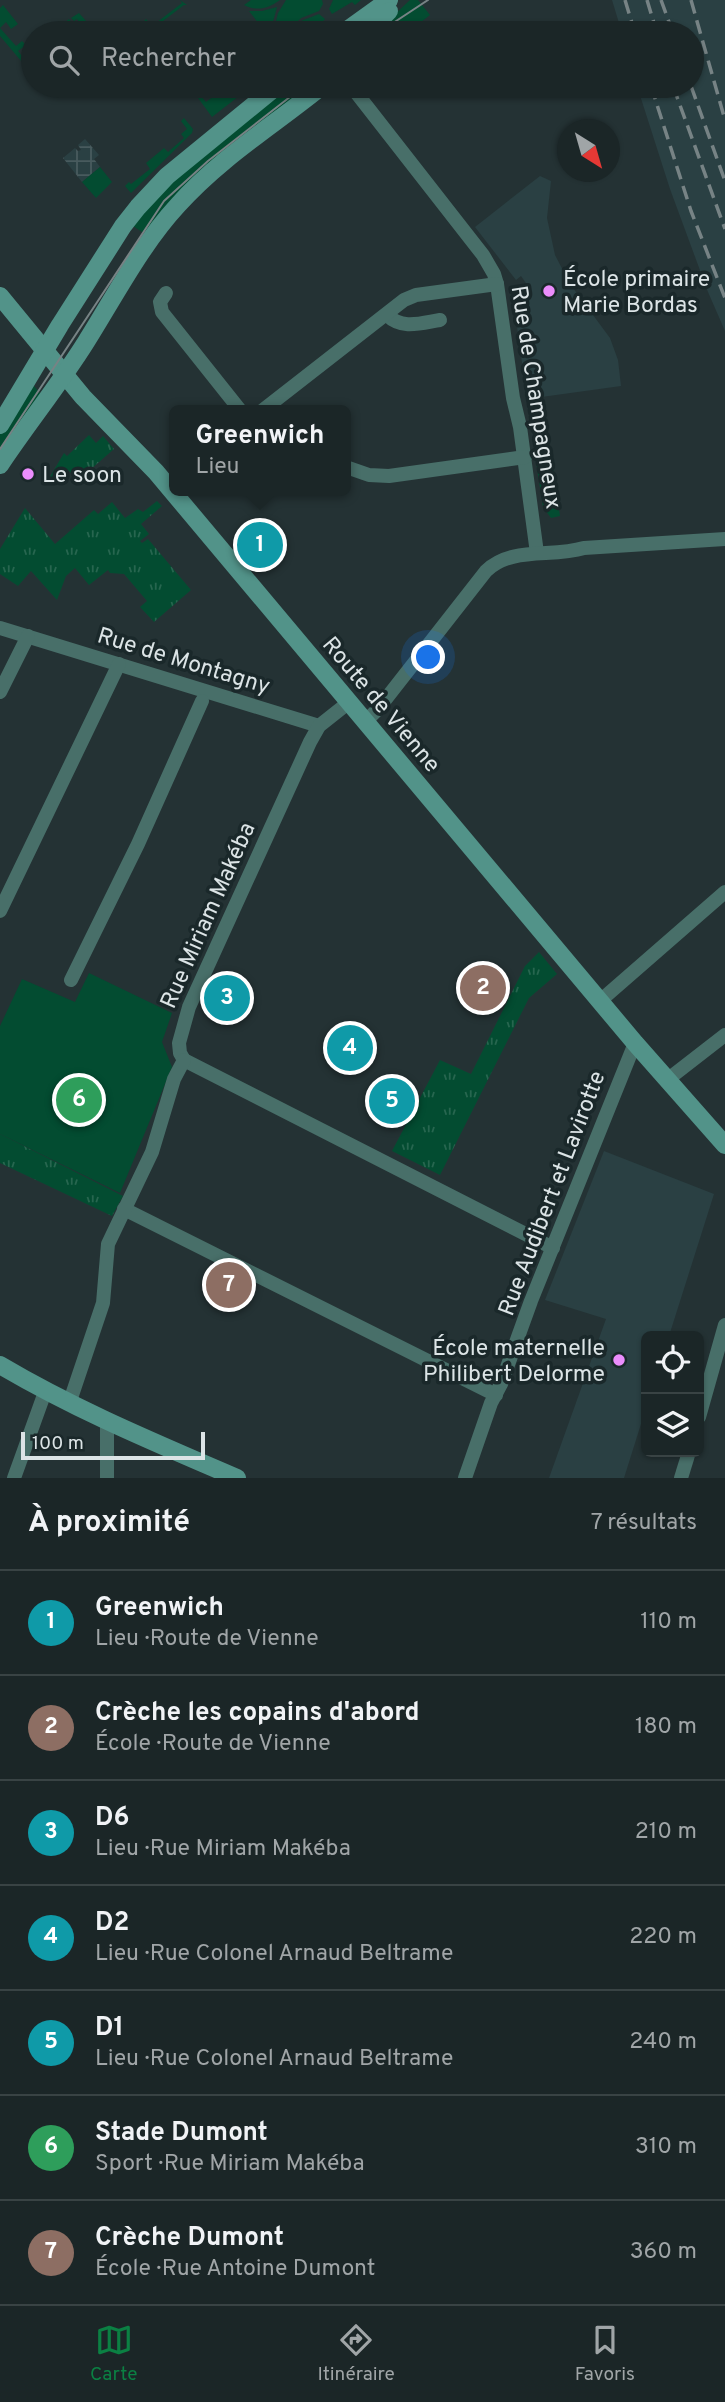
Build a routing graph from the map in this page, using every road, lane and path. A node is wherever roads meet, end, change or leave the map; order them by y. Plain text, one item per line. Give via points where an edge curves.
1 (389, 0) edge
2 (400, 0) edge
3 (360, 21) edge
4 (379, 21) edge
5 (262, 98) edge
6 (307, 98) edge
7 (360, 98) edge
8 (497, 284) junction
9 (166, 293) dead end
10 (0, 296) edge
11 (384, 318) junction
12 (440, 320) dead end
13 (48, 345) junction
14 (68, 370) junction
15 (236, 405) edge
16 (271, 405) edge
17 (0, 425) edge
18 (524, 457) junction
19 (0, 465) edge
20 (351, 469) edge
21 (169, 488) edge
22 (176, 496) edge
23 (725, 539) edge
24 (537, 554) junction
25 (0, 628) edge
26 (28, 636) junction
27 (119, 663) junction
28 (0, 692) edge
29 (202, 701) dead end
30 (348, 703) junction
31 (365, 722) junction
32 (319, 726) junction
33 (725, 891) edge
34 (0, 911) edge
35 (71, 980) dead end
36 (600, 1001) junction
37 (725, 1035) edge
38 (635, 1043) junction
39 (184, 1060) junction
40 (667, 1080) junction
41 (723, 1138) edge
42 (124, 1209) junction
43 (553, 1248) junction
44 (725, 1325) edge
45 (0, 1365) edge
46 (45, 1392) junction
47 (496, 1395) junction
48 (704, 1399) edge
49 (69, 1404) junction
50 (107, 1422) junction
51 (687, 1457) edge
52 (14, 1478) edge
53 (107, 1478) edge
54 (237, 1478) edge
55 (465, 1478) edge
56 (681, 1478) edge

1 - 3 street
2 - 4 street
5 - 13 street via 153,190 124,226
6 - 14 street via 177,205
7 - 8 street, Rue de Champagneux via 483,255
8 - 11 street via 416,295
8 - 18 street, Rue de Champagneux
9 - 15 street via 160,302 162,312
10 - 13 street, Route de Vienne
11 - 12 street via 404,325
11 - 16 street
13 - 14 street, Route de Vienne
13 - 17 street
14 - 19 street
14 - 21 street, Route de Vienne via 93,408
18 - 20 street via 389,476
18 - 24 street, Rue de Champagneux
22 - 30 street, Route de Vienne
23 - 24 street
24 - 31 street via 512,556 486,571
25 - 26 street, Rue de Montagny
26 - 27 street, Rue de Montagny
26 - 28 street
27 - 32 street, Rue de Montagny
27 - 34 street
29 - 35 street
30 - 31 street, Route de Vienne
30 - 32 street
31 - 36 street, Route de Vienne
32 - 39 street, Rue Miriam Makéba via 189,1007 179,1043
33 - 36 street
36 - 38 street, Route de Vienne
37 - 40 street
38 - 40 street, Route de Vienne
38 - 43 street, Rue Audibert et Lavirotte
39 - 42 street, Rue Miriam Makéba via 152,1153
39 - 43 street
40 - 41 street, Route de Vienne
42 - 47 street
42 - 49 street, Rue Miriam Makéba via 108,1244 103,1303
43 - 47 street, Rue Audibert et Lavirotte
44 - 48 street
45 - 46 street
46 - 49 street
46 - 52 street
47 - 55 street, Rue Audibert et Lavirotte
49 - 50 street
50 - 53 street
50 - 54 street
51 - 56 street

